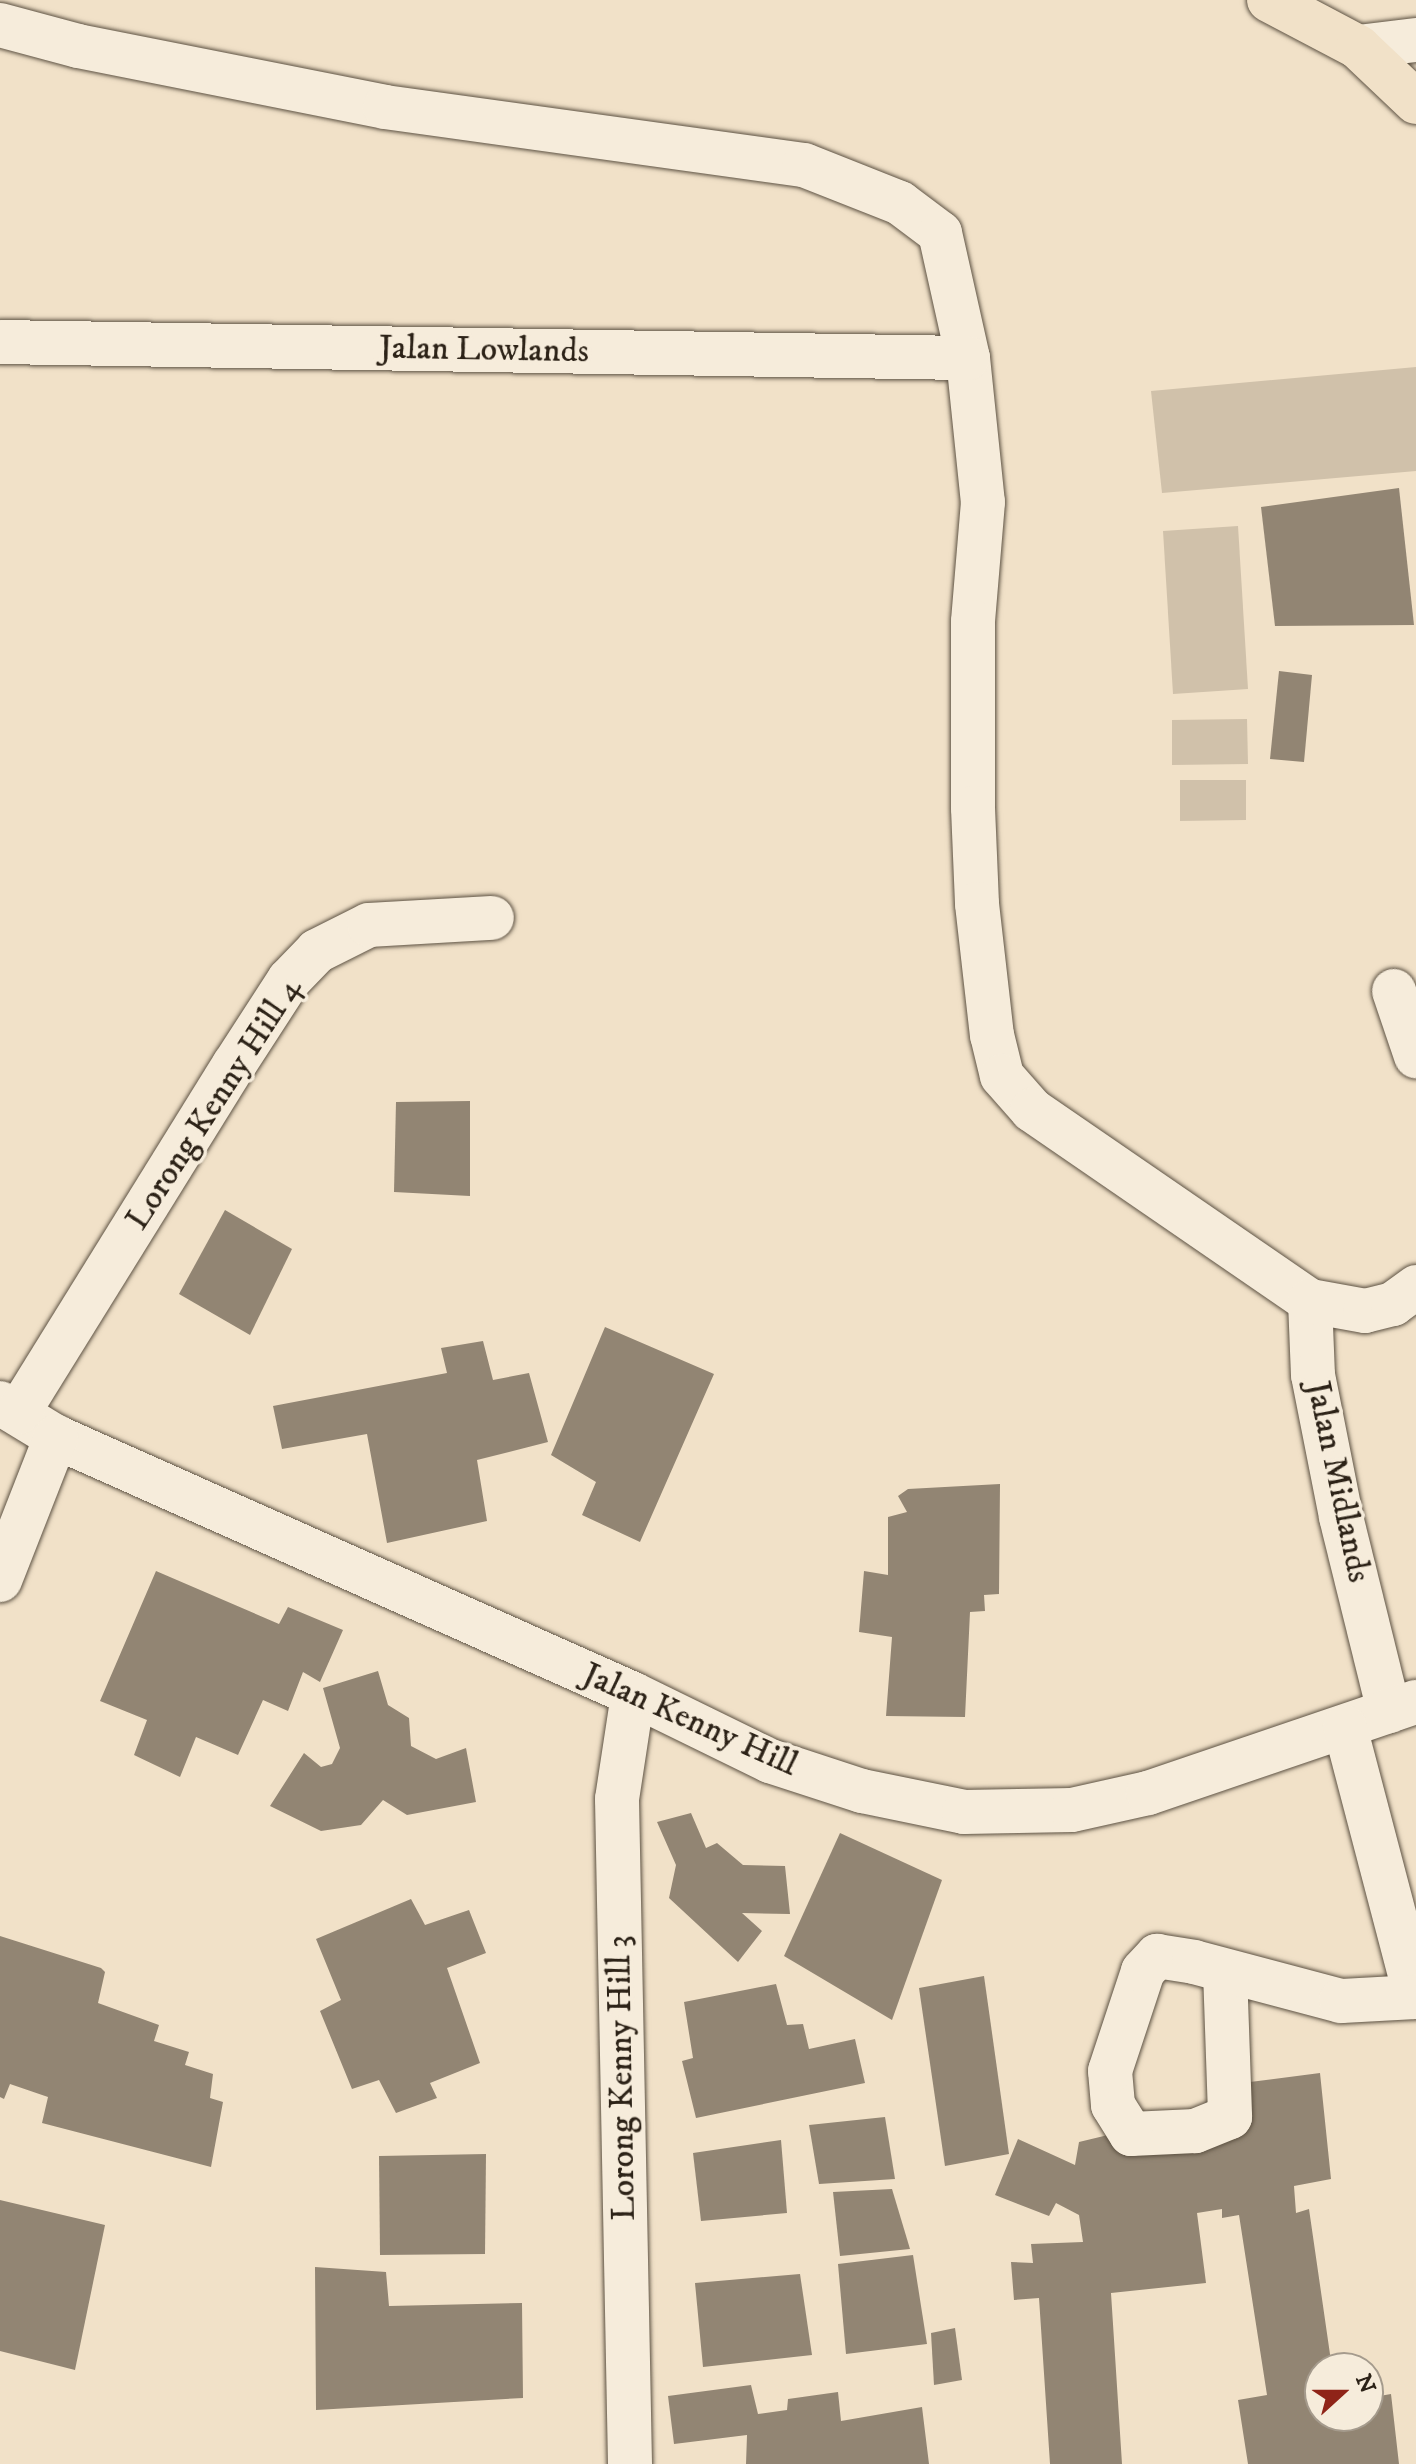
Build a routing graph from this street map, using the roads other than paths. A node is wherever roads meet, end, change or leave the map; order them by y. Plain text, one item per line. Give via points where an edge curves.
1 (1269, 0) edge
2 (0, 25) edge
3 (1416, 40) edge
4 (1358, 47) junction
5 (1416, 102) edge
6 (0, 342) edge
7 (968, 358) junction
8 (492, 918) dead end
9 (1394, 991) dead end
10 (1416, 1056) edge
11 (1416, 1287) edge
12 (1310, 1301) junction
13 (9, 1408) edge
14 (56, 1437) junction
15 (0, 1580) edge
16 (633, 1694) junction
17 (1402, 1706) edge
18 (1345, 1727) junction
19 (1225, 1971) dead end
20 (1416, 1997) edge
21 (630, 2464) edge

1 - 4 main road
2 - 7 street via 78,46 385,107 804,165 900,203 940,233
3 - 4 street
4 - 5 main road
6 - 7 street, Jalan Lowlands
7 - 12 street via 983,502 973,622 977,904 1002,1076 1032,1110
8 - 13 street, Lorong Kenny Hill 4 via 369,925 317,951 289,980
9 - 10 street
11 - 12 street via 1393,1304 1365,1311
12 - 17 street, Jalan Midlands via 1313,1375 1341,1517
13 - 14 street, Jalan Kenny Hill
14 - 15 street
14 - 16 street, Jalan Kenny Hill
16 - 18 street, Jalan Kenny Hill via 770,1761 862,1791 964,1812 1072,1810 1148,1793
16 - 21 street, Lorong Kenny Hill 3 via 617,1799
17 - 18 street, Jalan Kenny Hill
18 - 20 street
19 - 20 street via 1341,2001

